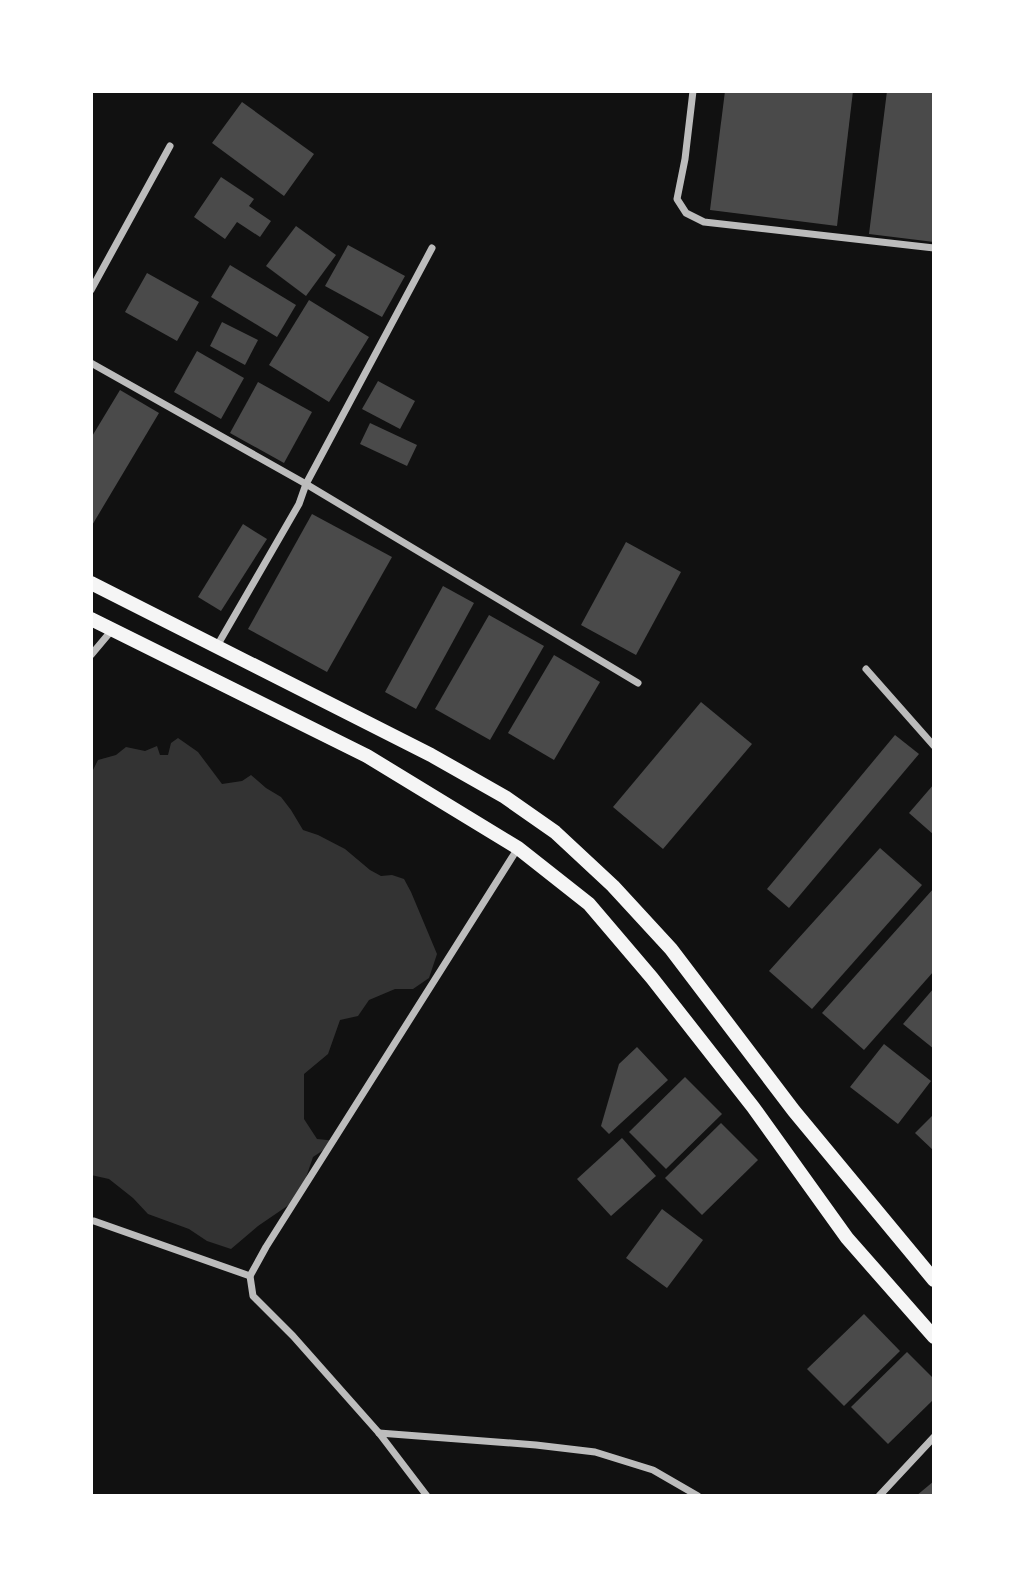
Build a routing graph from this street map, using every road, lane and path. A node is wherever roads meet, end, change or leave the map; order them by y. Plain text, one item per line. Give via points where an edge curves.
1 (693, 91) edge
2 (170, 146) dead end
3 (432, 248) dead end
4 (934, 248) edge
5 (91, 290) edge
6 (91, 363) edge
7 (306, 484) junction
8 (91, 583) edge
9 (91, 619) edge
10 (113, 630) junction
11 (217, 646) junction
12 (91, 656) edge
13 (866, 669) dead end
14 (638, 683) dead end
15 (934, 746) edge
16 (518, 848) junction
17 (91, 1221) edge
18 (250, 1276) junction
19 (934, 1280) edge
20 (934, 1337) edge
21 (379, 1433) junction
22 (934, 1437) edge
23 (427, 1496) edge
24 (698, 1496) edge
25 (879, 1496) edge

1 - 4 street via 677,199 686,213 705,222
2 - 5 street
3 - 7 street
6 - 7 street
7 - 11 street
7 - 14 street
8 - 11 main road
9 - 10 main road
10 - 12 street
10 - 16 main road via 367,756
11 - 19 main road via 431,755 555,832 671,949 794,1111
13 - 15 street
16 - 18 street
16 - 20 main road via 589,904 652,978 848,1238
17 - 18 street
18 - 21 street via 253,1296
21 - 23 street
21 - 24 street via 595,1452 653,1470
22 - 25 street

